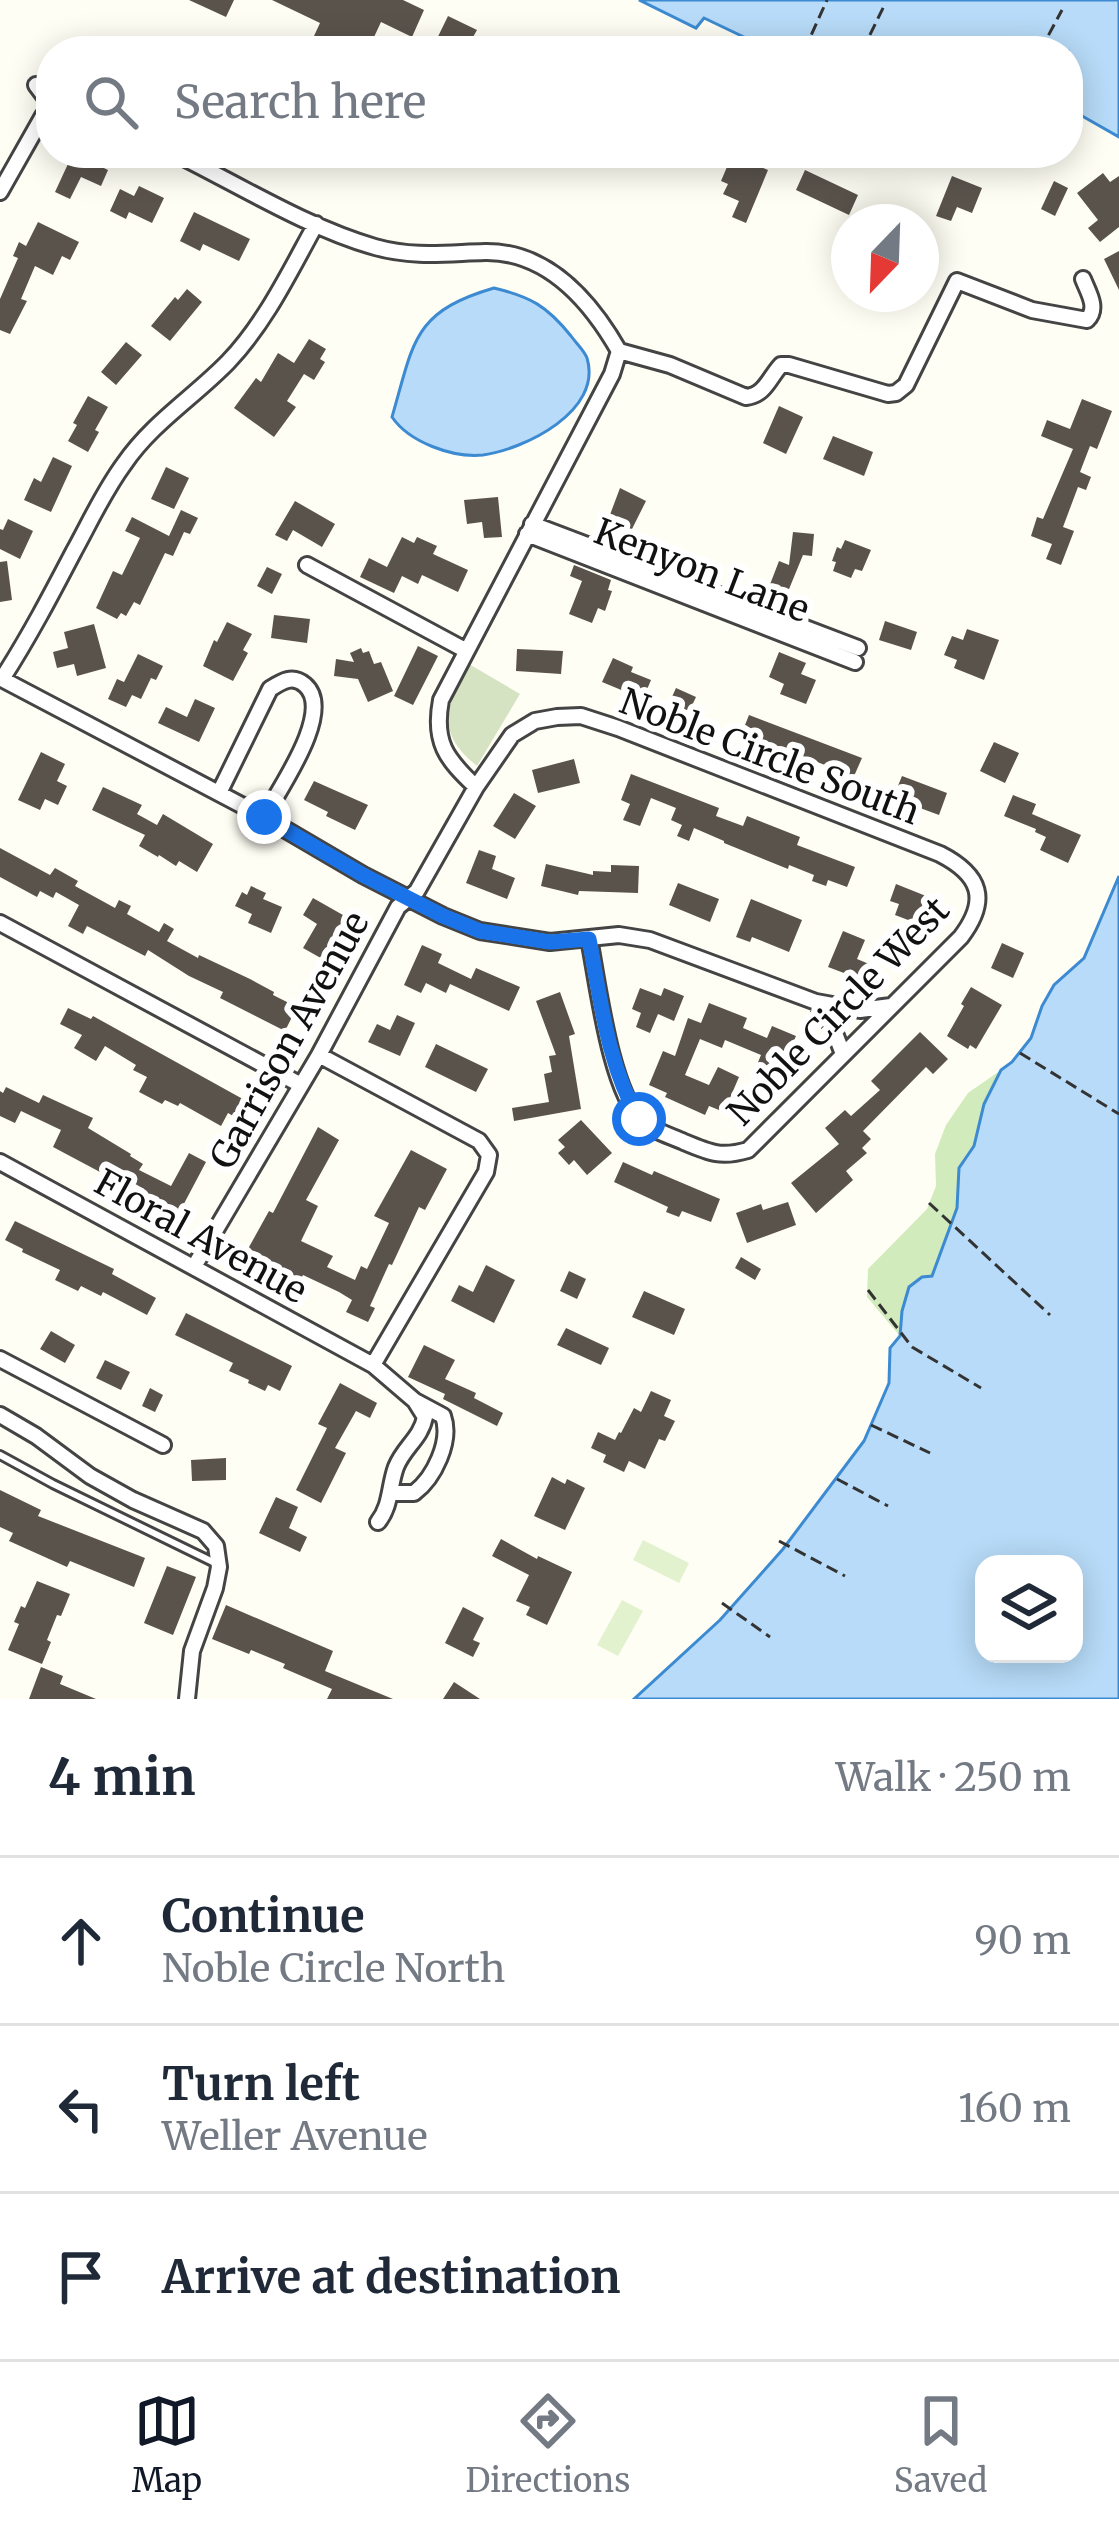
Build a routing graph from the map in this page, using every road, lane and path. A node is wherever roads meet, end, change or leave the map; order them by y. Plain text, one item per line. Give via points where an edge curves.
1 (827, 0) edge
2 (884, 4) dead end
3 (1062, 10) dead end
4 (811, 36) edge
5 (869, 36) edge
6 (1048, 36) edge
7 (36, 128) edge
8 (204, 168) edge
9 (0, 192) edge
10 (316, 224) junction
11 (1083, 279) dead end
12 (620, 352) junction
13 (529, 529) junction
14 (307, 565) dead end
15 (465, 650) junction
16 (857, 655) dead end
17 (1, 678) edge
18 (476, 787) junction
19 (219, 793) junction
20 (264, 817) junction
21 (409, 898) junction
22 (979, 898) joint
23 (0, 923) edge
24 (589, 939) junction
25 (817, 1003) junction
26 (891, 1006) junction
27 (1020, 1053) dead end
28 (843, 1054) junction
29 (319, 1055) junction
30 (301, 1084) junction
31 (1119, 1114) edge
32 (0, 1162) edge
33 (929, 1203) dead end
34 (195, 1265) junction
35 (868, 1290) dead end
36 (1049, 1315) dead end
37 (0, 1359) edge
38 (374, 1365) junction
39 (981, 1388) dead end
40 (415, 1401) junction
41 (0, 1414) edge
42 (871, 1425) dead end
43 (163, 1445) dead end
44 (930, 1453) dead end
45 (0, 1455) edge
46 (837, 1479) dead end
47 (390, 1492) junction
48 (889, 1506) dead end
49 (378, 1522) dead end
50 (779, 1541) dead end
51 (219, 1564) junction
52 (845, 1576) dead end
53 (722, 1603) dead end
54 (770, 1637) dead end
55 (187, 1699) edge

1 - 4 path
2 - 5 path
3 - 6 path
7 - 9 street
8 - 10 street
10 - 12 street via 380,249 505,254 543,266 578,292
10 - 17 street via 248,340 126,461
11 - 12 street via 1094,307 1087,320 1032,310 957,281 896,393 781,365 764,390 746,397
12 - 13 street
13 - 15 street
13 - 16 street
14 - 15 street
15 - 18 street via 436,725 456,769
17 - 19 street
18 - 21 street, Garrison Avenue
18 - 22 street, Noble Circle South via 512,735 535,721 581,716 940,854 973,878
19 - 20 street
19 - 20 street via 270,689 296,680 315,698 313,725
20 - 21 street
21 - 24 street via 480,931
21 - 29 street, Garrison Avenue
22 - 26 street, Noble Circle West via 962,937
23 - 30 street
24 - 25 street via 650,940
24 - 28 street, Noble Circle West via 615,1067 639,1119 651,1127 709,1152 748,1150
25 - 26 street
25 - 28 street
26 - 28 street, Noble Circle West
27 - 31 path
29 - 30 street, Garrison Avenue
29 - 38 street via 479,1141 489,1154
30 - 34 street, Garrison Avenue
32 - 34 street, Floral Avenue
33 - 36 path
34 - 38 street, Floral Avenue
35 - 39 path via 912,1347
37 - 43 street
38 - 40 street, Floral Avenue
40 - 47 street via 424,1426
40 - 47 street, Floral Avenue via 443,1416 448,1433 425,1484 414,1493
41 - 51 street via 104,1484 203,1531
42 - 44 path
45 - 51 lane
46 - 48 path
47 - 49 street
50 - 52 path
51 - 55 street
53 - 54 path

